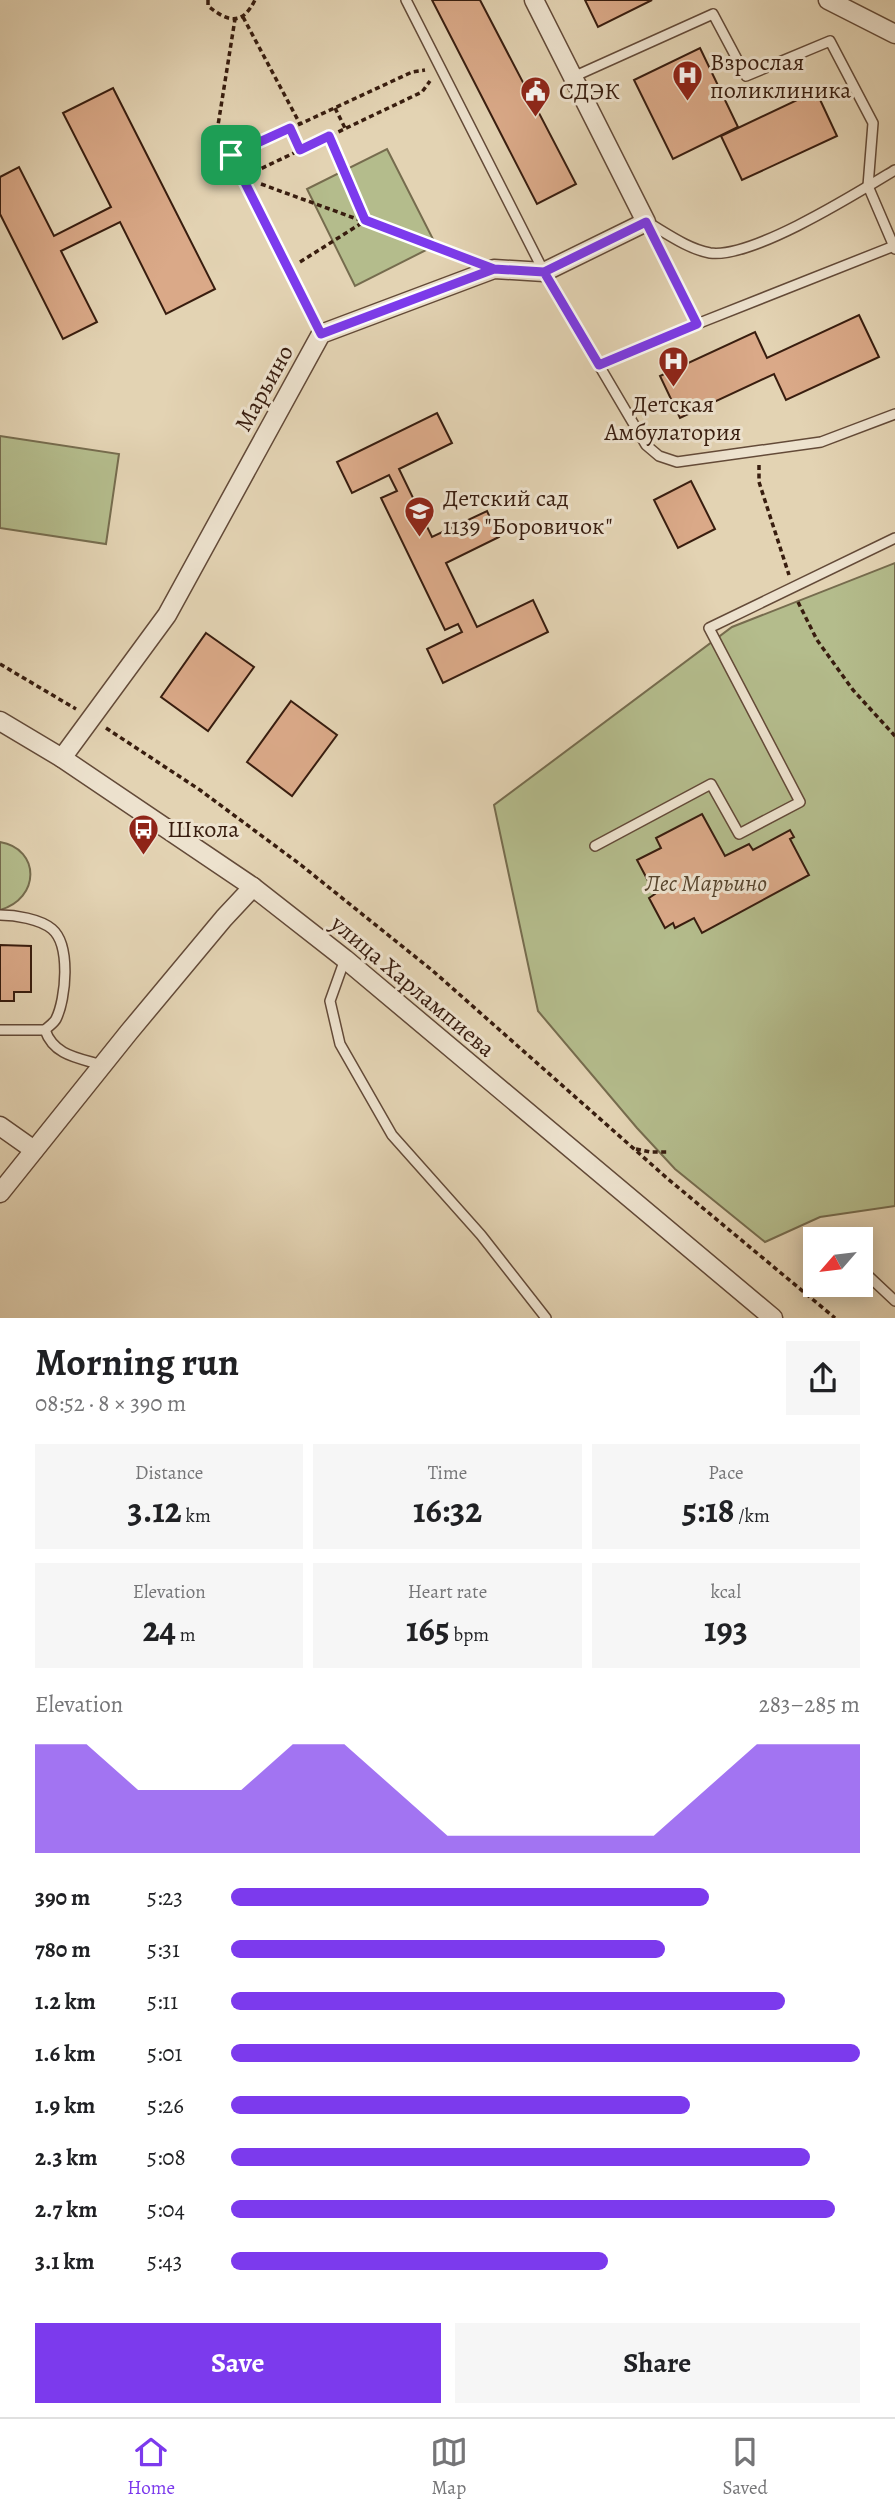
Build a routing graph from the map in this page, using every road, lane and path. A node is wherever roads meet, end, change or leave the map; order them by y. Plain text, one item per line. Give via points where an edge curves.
1 (208, 0) edge
2 (255, 0) edge
3 (406, 0) edge
4 (534, 0) edge
5 (828, 0) edge
6 (243, 17) junction
7 (235, 19) junction
8 (895, 34) edge
9 (440, 68) junction
10 (573, 77) junction
11 (335, 107) junction
12 (300, 124) junction
13 (290, 128) junction
14 (345, 128) junction
15 (329, 136) junction
16 (215, 144) dead end
17 (300, 150) junction
18 (231, 155) joint
19 (895, 170) edge
20 (243, 177) junction
21 (869, 186) junction
22 (365, 220) junction
23 (646, 222) junction
24 (894, 248) edge
25 (289, 268) junction
26 (494, 269) junction
27 (544, 272) junction
28 (697, 324) junction
29 (321, 334) junction
30 (599, 365) junction
31 (895, 414) edge
32 (760, 452) junction
33 (895, 538) edge
34 (793, 587) junction
35 (0, 664) edge
36 (92, 719) junction
37 (0, 721) edge
38 (895, 736) edge
39 (62, 758) junction
40 (595, 846) dead end
41 (253, 887) junction
42 (0, 915) edge
43 (345, 959) junction
44 (0, 1030) edge
45 (45, 1030) junction
46 (102, 1065) junction
47 (0, 1126) edge
48 (634, 1149) junction
49 (34, 1150) junction
50 (669, 1152) dead end
51 (0, 1194) edge
52 (873, 1280) edge
53 (895, 1301) edge
54 (546, 1318) edge
55 (773, 1318) edge
56 (835, 1318) edge

1 - 7 path via 208,6 223,18
2 - 6 path
3 - 9 lane
4 - 10 street
5 - 8 street
6 - 7 path
6 - 12 path
7 - 16 path
9 - 11 path via 412,72
9 - 14 path via 422,92
9 - 27 lane
10 - 21 lane via 713,13 746,76 830,41 873,123
10 - 23 street
11 - 12 path
11 - 14 path
12 - 13 path
13 - 17 path
13 - 18 path
14 - 15 path
15 - 17 path
15 - 22 path
17 - 20 path
18 - 20 lane
19 - 21 lane
20 - 22 path
20 - 25 lane
21 - 23 lane via 787,232 737,249 712,253 694,248
21 - 24 lane
22 - 25 path
22 - 26 path
23 - 27 street, Марьино
23 - 28 lane
24 - 28 lane
25 - 29 lane
26 - 27 street, Марьино
26 - 29 street, Марьино
27 - 30 lane
28 - 30 lane
29 - 36 street, Марьино via 167,615
30 - 32 lane via 646,445 659,456 677,462
31 - 32 lane via 821,442
32 - 34 path via 759,482
33 - 34 lane
34 - 38 path via 817,640 853,690
34 - 40 lane via 709,628 800,802 739,834 711,785
35 - 36 path
36 - 39 street, Марьино
36 - 48 path via 200,790 362,914
37 - 39 street, улица Харлампиева
39 - 41 street, улица Харлампиева
41 - 43 street, улица Харлампиева
41 - 46 street
42 - 45 lane via 19,915 53,930 65,950 61,1004 55,1021
43 - 54 lane via 330,1001 340,1044 393,1135
43 - 55 street, улица Харлампиева
44 - 45 lane
45 - 46 lane via 49,1042 64,1053
46 - 49 street
47 - 49 street
48 - 50 path
48 - 56 path
49 - 51 street
52 - 53 lane

